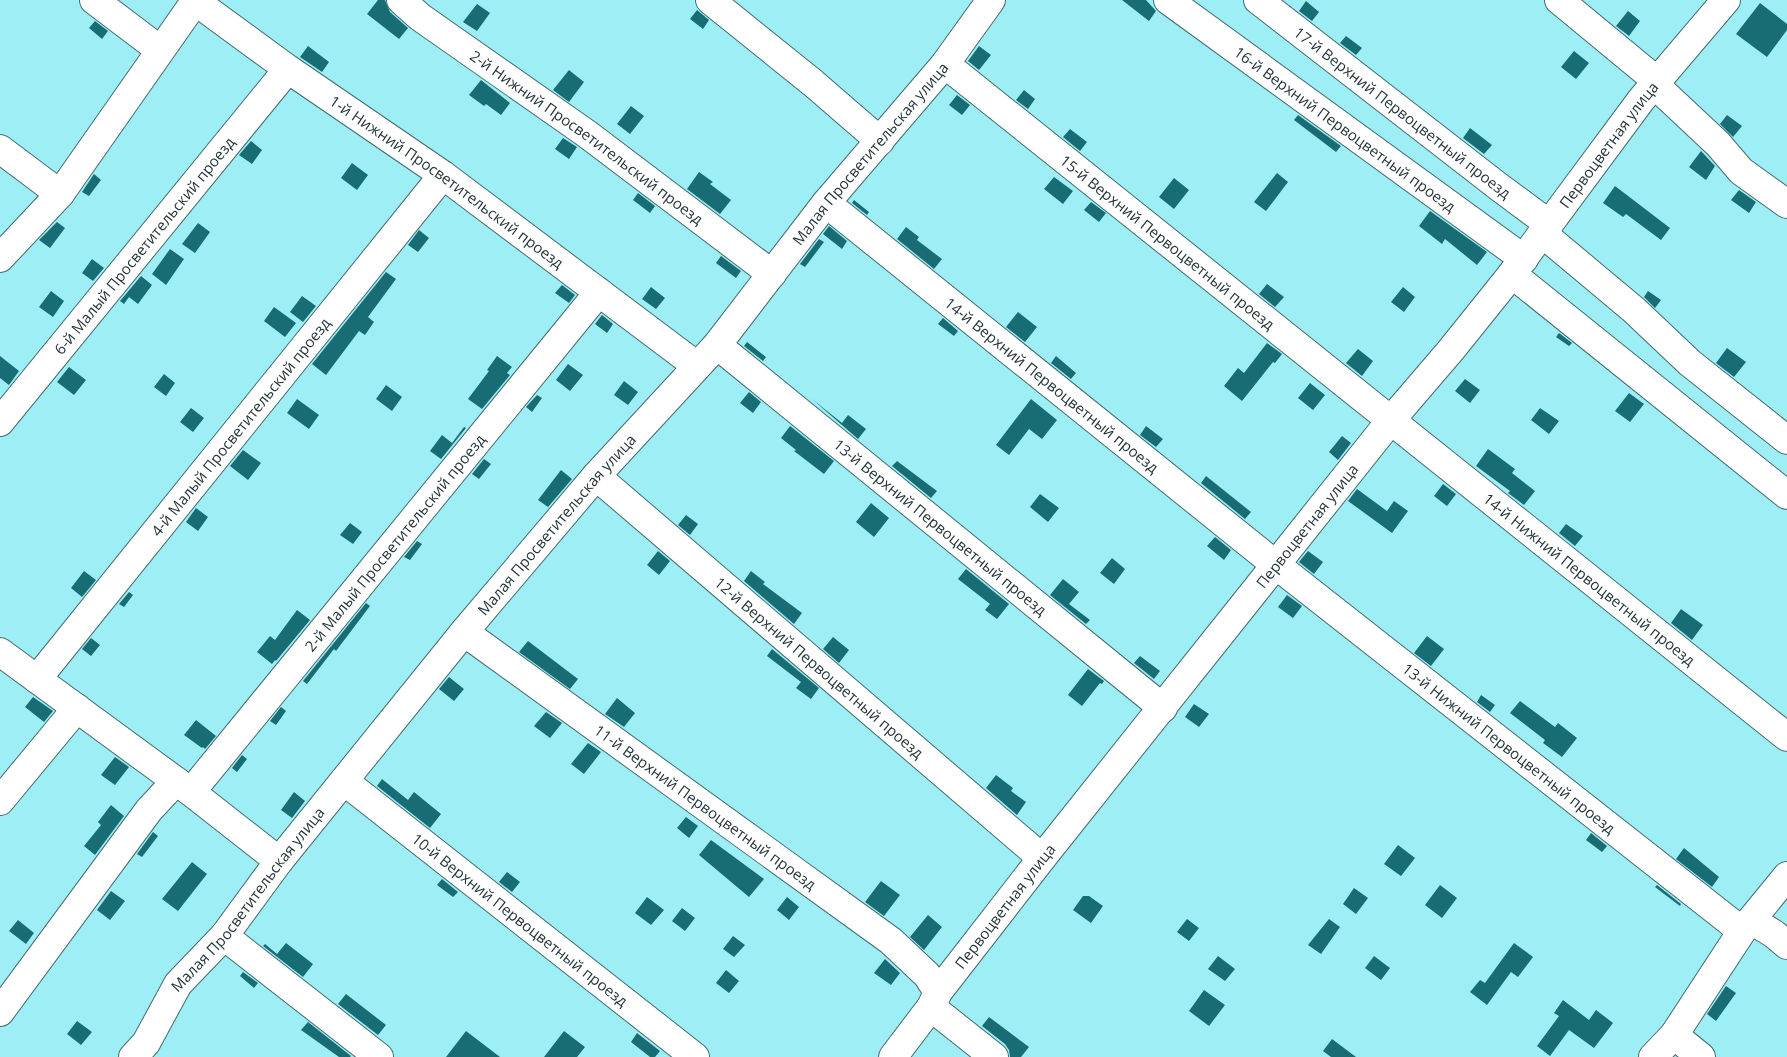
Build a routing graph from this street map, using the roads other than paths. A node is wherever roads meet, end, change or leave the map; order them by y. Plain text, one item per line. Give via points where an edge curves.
1 (94, 0) edge
2 (401, 0) edge
3 (711, 0) edge
4 (991, 0) edge
5 (1168, 0) edge
6 (1258, 0) edge
7 (1559, 0) edge
8 (1726, 0) edge
9 (195, 1) edge
10 (160, 50) junction
11 (945, 64) junction
12 (288, 69) junction
13 (1656, 82) junction
14 (880, 141) junction
15 (0, 149) edge
16 (444, 175) junction
17 (60, 194) junction
18 (826, 203) junction
19 (1787, 204) edge
20 (1546, 229) junction
21 (0, 258) edge
22 (1518, 266) junction
23 (772, 274) junction
24 (599, 292) junction
25 (717, 345) junction
26 (697, 366) junction
27 (1391, 420) junction
28 (0, 422) edge
29 (1787, 440) edge
30 (596, 476) junction
31 (1787, 495) edge
32 (1276, 565) junction
33 (464, 632) junction
34 (0, 652) edge
35 (37, 679) junction
36 (77, 708) junction
37 (1163, 708) junction
38 (1787, 737) edge
39 (344, 781) junction
40 (184, 786) junction
41 (0, 801) edge
42 (1042, 858) junction
43 (279, 861) junction
44 (1787, 876) edge
45 (1747, 925) junction
46 (224, 936) junction
47 (1787, 945) edge
48 (935, 1000) junction
49 (0, 1012) edge
50 (1674, 1035) junction
51 (148, 1052) edge
52 (379, 1057) edge
53 (695, 1057) edge
54 (893, 1057) edge
55 (994, 1057) edge
56 (1653, 1057) edge
57 (1701, 1057) edge

1 - 10 lane
2 - 23 lane, 2-й Нижний Просветительский проезд
3 - 14 lane
4 - 11 lane, Малая Просветительская улица
5 - 22 lane, 16-й Верхний Первоцветный проезд
6 - 20 lane, 17-й Верхний Первоцветный проезд
7 - 13 lane
8 - 13 lane, Первоцветная улица
9 - 10 lane
9 - 12 lane, 1-й Нижний Просветительский проезд
10 - 17 lane
11 - 14 lane, Малая Просветительская улица
11 - 27 lane, 15-й Верхний Первоцветный проезд
12 - 16 lane, 1-й Нижний Просветительский проезд
12 - 28 lane, 6-й Малый Просветительский проезд
13 - 19 lane via 1742,171
13 - 20 lane, Первоцветная улица
14 - 18 lane, Малая Просветительская улица
15 - 17 lane
16 - 24 lane, 1-й Нижний Просветительский проезд
16 - 35 lane, 4-й Малый Просветительский проезд
17 - 21 lane
18 - 23 lane, Малая Просветительская улица
18 - 32 lane, 14-й Верхний Первоцветный проезд
20 - 22 lane, Первоцветная улица
20 - 29 lane, 17-й Верхний Первоцветный проезд via 1690,363
22 - 27 lane, Первоцветная улица
22 - 31 lane, 16-й Верхний Первоцветный проезд
23 - 25 lane, Малая Просветительская улица
24 - 26 lane, 1-й Нижний Просветительский проезд
24 - 40 lane, 2-й Малый Просветительский проезд
25 - 26 lane, Малая Просветительская улица
25 - 37 lane, 13-й Верхний Первоцветный проезд
26 - 30 lane, Малая Просветительская улица
27 - 32 lane, Первоцветная улица
27 - 38 lane, 14-й Нижний Первоцветный проезд
30 - 33 lane, Малая Просветительская улица
30 - 42 lane, 12-й Верхний Первоцветный проезд
32 - 37 lane, Первоцветная улица
32 - 45 lane, 13-й Нижний Первоцветный проезд
33 - 39 lane, Малая Просветительская улица
33 - 48 lane, 11-й Верхний Первоцветный проезд via 891,941 927,975
34 - 35 lane
35 - 36 lane
36 - 40 lane
36 - 41 lane
37 - 42 lane, Первоцветная улица
39 - 43 lane, Малая Просветительская улица
39 - 53 lane, 10-й Верхний Первоцветный проезд
40 - 43 lane
40 - 49 lane, 2-й Малый Просветительский проезд via 149,810
42 - 48 lane, Первоцветная улица
43 - 46 lane, Малая Просветительская улица
44 - 45 lane
45 - 47 lane, 13-й Нижний Первоцветный проезд via 1774,934
45 - 50 lane
46 - 51 lane, Малая Просветительская улица via 178,984
46 - 52 lane
48 - 54 lane, Первоцветная улица
48 - 55 lane, 11-й Верхний Первоцветный проезд
50 - 56 lane
50 - 57 lane

